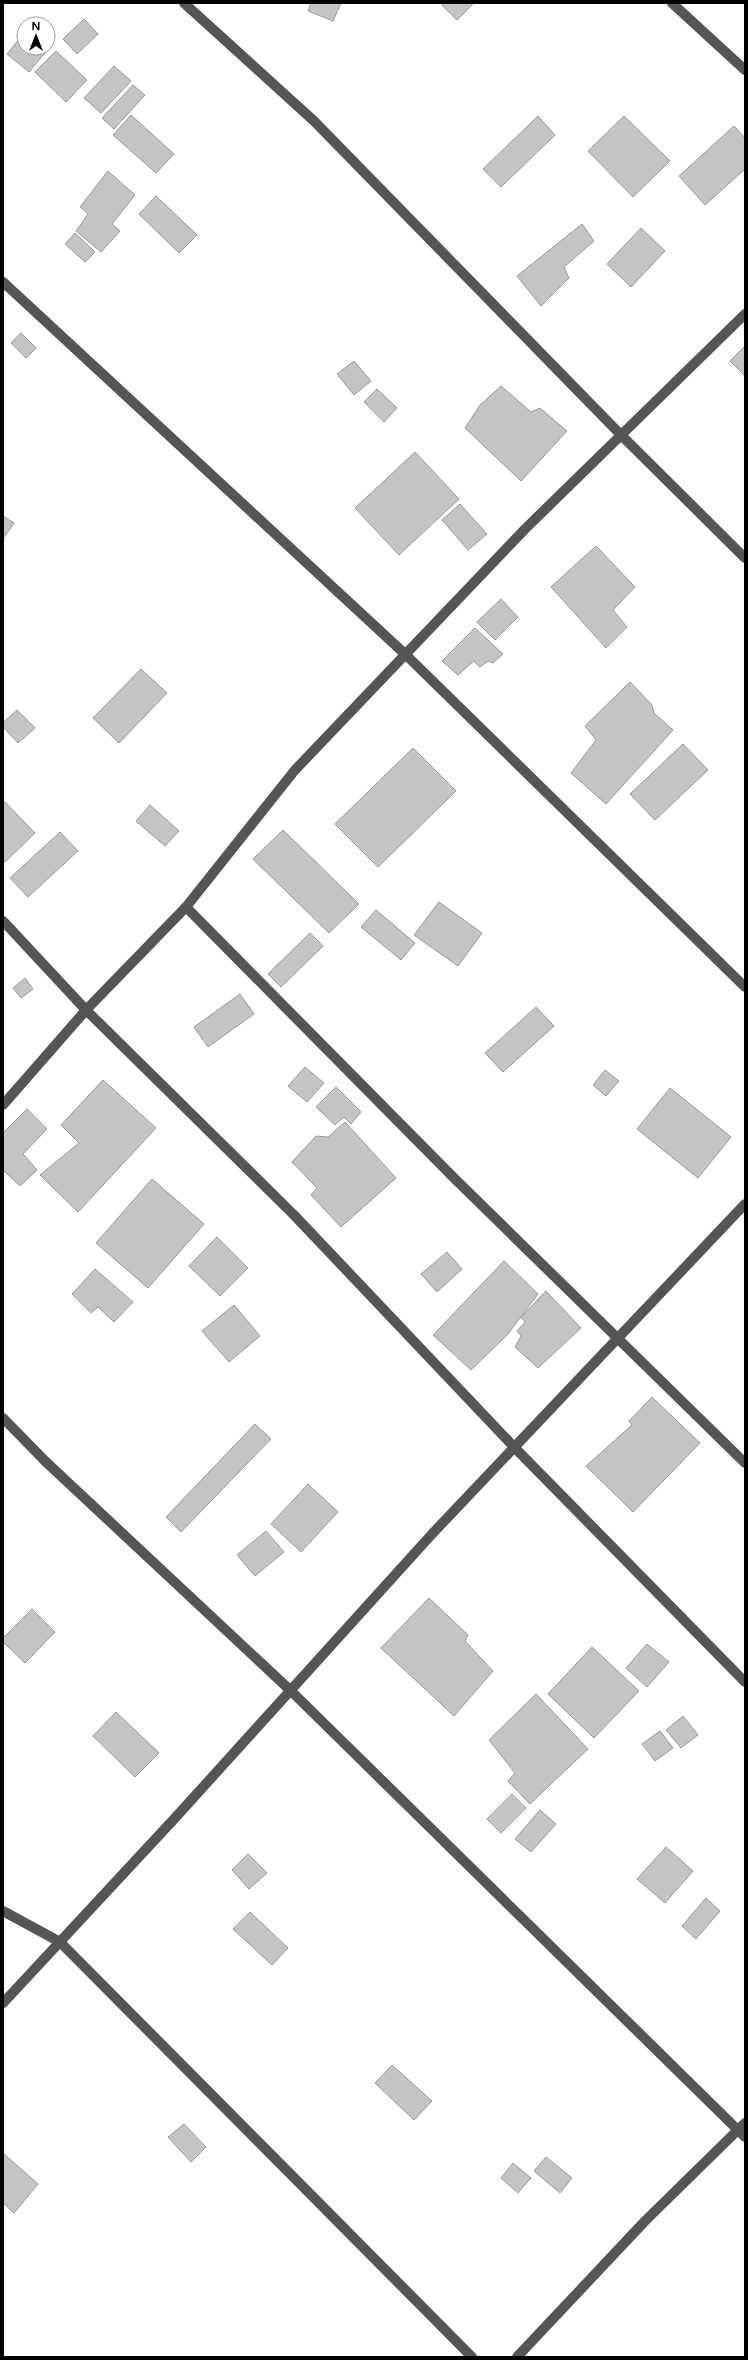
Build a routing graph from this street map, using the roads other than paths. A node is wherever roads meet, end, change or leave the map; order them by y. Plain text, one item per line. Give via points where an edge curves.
1 (184, 3) edge
2 (672, 3) edge
3 (745, 70) edge
4 (3, 282) edge
5 (745, 314) edge
6 (622, 436) junction
7 (745, 558) edge
8 (405, 654) junction
9 (186, 907) junction
10 (3, 921) edge
11 (745, 987) edge
12 (86, 1010) junction
13 (3, 1105) edge
14 (745, 1204) edge
15 (619, 1338) junction
16 (3, 1418) edge
17 (515, 1448) junction
18 (745, 1463) edge
19 (745, 1682) edge
20 (290, 1690) junction
21 (3, 1911) edge
22 (60, 1942) junction
23 (3, 2003) edge
24 (743, 2130) edge
25 (472, 2357) edge
26 (517, 2357) edge

1 - 6 street via 314,121
2 - 3 street
4 - 8 street
5 - 6 street
6 - 7 street
6 - 8 street via 525,529
8 - 9 street via 295,770
8 - 11 street
9 - 12 street
9 - 15 street via 455,1179
10 - 12 street
12 - 13 street
12 - 17 street via 294,1215
14 - 15 street
15 - 17 street
15 - 18 street
16 - 20 street via 45,1461
17 - 19 street
17 - 20 street via 432,1534
20 - 22 street
20 - 24 street
21 - 22 street
22 - 23 street
22 - 25 street
24 - 26 street via 646,2220

